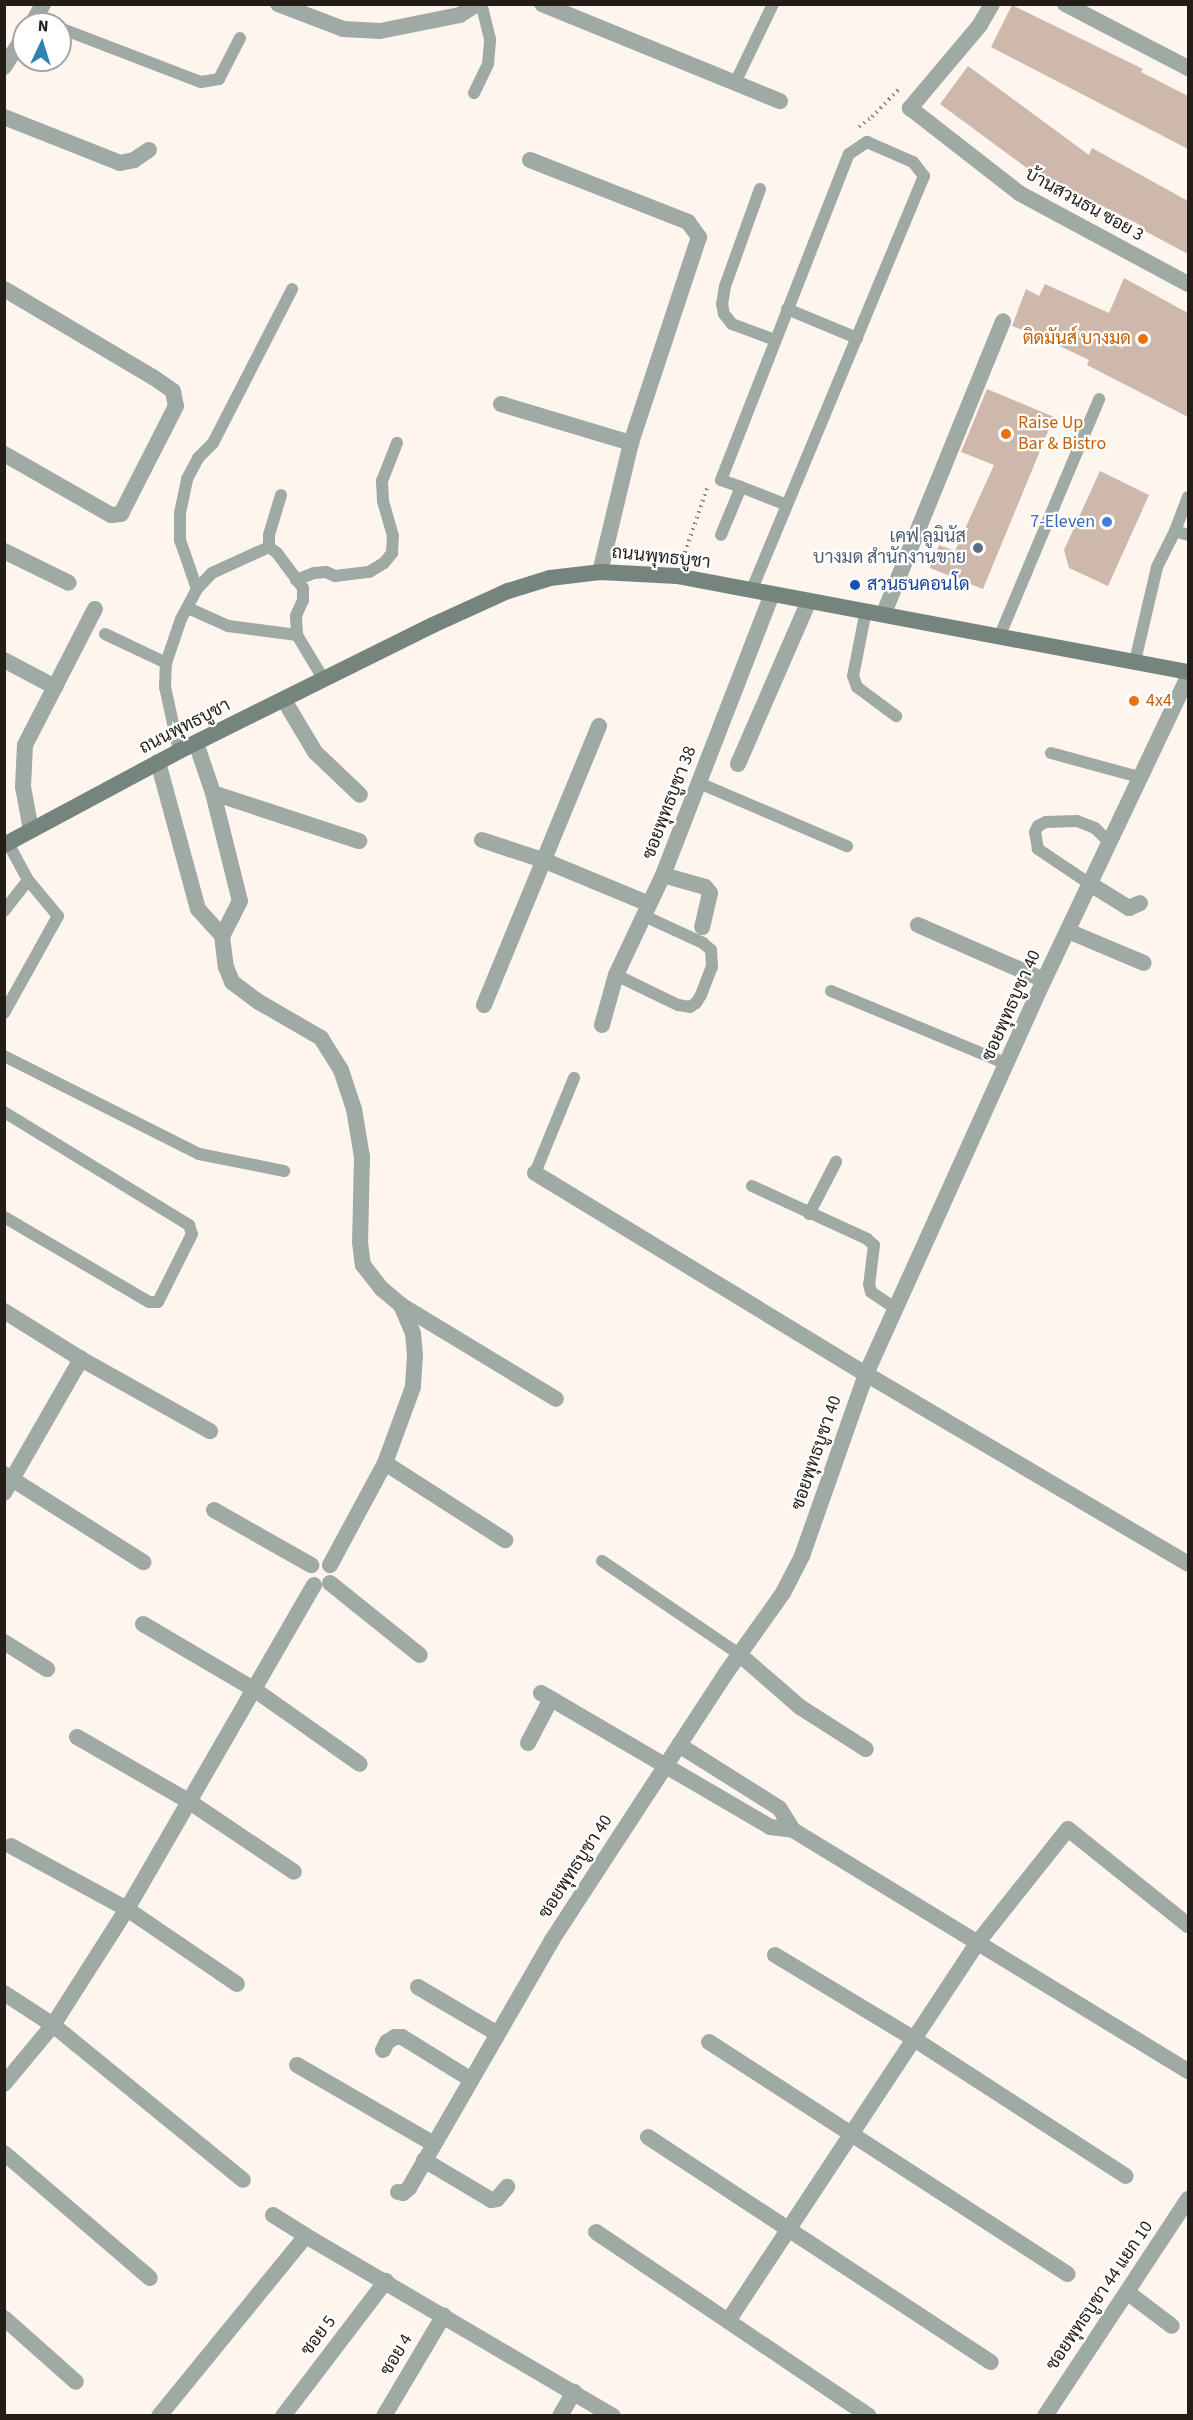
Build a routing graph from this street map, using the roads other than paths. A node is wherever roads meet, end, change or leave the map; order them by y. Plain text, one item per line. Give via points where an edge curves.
1 (278, 4) edge
2 (477, 4) edge
3 (481, 4) edge
4 (542, 4) edge
5 (773, 4) edge
6 (992, 4) edge
7 (1065, 4) edge
8 (72, 33) edge
9 (240, 38) dead end
10 (1188, 68) edge
11 (735, 83) junction
12 (474, 93) dead end
13 (780, 101) dead end
14 (4, 117) edge
15 (148, 150) dead end
16 (530, 160) dead end
17 (760, 189) dead end
18 (1188, 284) edge
19 (4, 289) edge
20 (292, 289) dead end
21 (788, 309) junction
22 (1003, 321) dead end
23 (857, 338) junction
24 (775, 340) junction
25 (1099, 399) dead end
26 (501, 404) dead end
27 (397, 443) dead end
28 (631, 443) junction
29 (4, 454) edge
30 (741, 488) junction
31 (281, 495) dead end
32 (1188, 497) edge
33 (787, 505) junction
34 (1174, 531) junction
35 (721, 535) dead end
36 (1188, 535) edge
37 (269, 547) junction
38 (4, 551) edge
39 (600, 572) junction
40 (296, 580) junction
41 (69, 583) dead end
42 (196, 589) junction
43 (752, 590) junction
44 (772, 594) junction
45 (809, 601) junction
46 (188, 608) junction
47 (95, 609) dead end
48 (866, 610) junction
49 (884, 614) junction
50 (105, 634) dead end
51 (297, 635) junction
52 (1000, 635) junction
53 (4, 660) edge
54 (1135, 661) junction
55 (166, 663) junction
56 (1188, 672) edge
57 (1188, 677) edge
58 (324, 680) junction
59 (55, 687) junction
60 (284, 700) junction
61 (897, 716) dead end
62 (599, 726) dead end
63 (196, 742) junction
64 (179, 751) junction
65 (1051, 753) dead end
66 (158, 762) junction
67 (738, 764) dead end
68 (1139, 777) junction
69 (699, 783) junction
70 (213, 793) junction
71 (360, 795) dead end
72 (31, 830) junction
73 (482, 840) dead end
74 (358, 841) dead end
75 (1109, 842) junction
76 (6, 844) edge
77 (847, 846) dead end
78 (543, 860) junction
79 (663, 875) junction
80 (28, 880) junction
81 (1090, 884) junction
82 (1140, 903) dead end
83 (645, 909) junction
84 (4, 911) edge
85 (918, 925) dead end
86 (702, 927) dead end
87 (1068, 931) junction
88 (222, 936) junction
89 (1144, 963) dead end
90 (616, 975) junction
91 (1044, 980) junction
92 (831, 991) dead end
93 (484, 1005) dead end
94 (4, 1013) edge
95 (602, 1025) dead end
96 (4, 1056) edge
97 (1006, 1064) junction
98 (574, 1078) dead end
99 (4, 1112) edge
100 (836, 1162) dead end
101 (284, 1171) dead end
102 (535, 1173) joint
103 (752, 1186) dead end
104 (809, 1214) junction
105 (4, 1216) edge
106 (401, 1305) junction
107 (896, 1309) junction
108 (4, 1311) edge
109 (81, 1359) junction
110 (866, 1374) junction
111 (556, 1399) dead end
112 (210, 1431) dead end
113 (385, 1463) junction
114 (7, 1482) edge
115 (214, 1510) dead end
116 (505, 1540) dead end
117 (602, 1561) dead end
118 (143, 1562) dead end
119 (1188, 1564) edge
120 (311, 1565) junction
121 (330, 1565) junction
122 (322, 1584) junction
123 (143, 1624) dead end
124 (4, 1642) edge
125 (739, 1654) junction
126 (420, 1655) dead end
127 (47, 1669) dead end
128 (255, 1690) junction
129 (77, 1737) dead end
130 (528, 1743) dead end
131 (679, 1744) junction
132 (866, 1749) dead end
133 (360, 1764) dead end
134 (666, 1766) junction
135 (190, 1802) junction
136 (793, 1830) junction
137 (11, 1846) dead end
138 (294, 1872) dead end
139 (127, 1909) junction
140 (1188, 1925) edge
141 (978, 1942) junction
142 (775, 1955) dead end
143 (237, 1984) dead end
144 (418, 1987) dead end
145 (4, 1993) edge
146 (53, 2025) junction
147 (496, 2033) junction
148 (914, 2039) junction
149 (709, 2042) dead end
150 (383, 2050) dead end
151 (297, 2065) dead end
152 (1188, 2071) edge
153 (470, 2079) junction
154 (4, 2084) edge
155 (851, 2134) junction
156 (648, 2137) dead end
157 (434, 2144) junction
158 (4, 2153) edge
159 (424, 2160) junction
160 (1126, 2176) dead end
161 (243, 2180) dead end
162 (507, 2187) dead end
163 (398, 2192) dead end
164 (1188, 2199) edge
165 (273, 2215) dead end
166 (789, 2230) junction
167 (596, 2232) dead end
168 (306, 2236) junction
169 (1068, 2274) dead end
170 (150, 2278) dead end
171 (386, 2281) junction
172 (1127, 2292) junction
173 (444, 2315) junction
174 (4, 2318) edge
175 (728, 2320) junction
176 (1172, 2326) dead end
177 (991, 2362) dead end
178 (76, 2382) dead end
179 (574, 2392) junction
180 (159, 2415) edge
181 (283, 2415) edge
182 (384, 2415) edge
183 (560, 2415) edge
184 (613, 2415) edge
185 (869, 2415) edge
186 (1045, 2415) edge

1 - 2 street via 343,29 380,31 460,15
3 - 12 lane via 490,39 488,64
4 - 11 street
5 - 11 lane
6 - 18 street, บ้านสวนธน ซอย 3 via 980,25 910,108 1019,193
7 - 10 street
8 - 9 lane via 201,82 219,79
11 - 13 street
14 - 15 street via 120,163 134,160
16 - 28 street via 688,222 699,237
17 - 24 lane via 722,304 732,324
19 - 29 street via 173,391 176,406 121,514 111,515
20 - 42 lane via 213,443 198,458 187,479 180,513 180,540
21 - 23 lane
21 - 23 lane via 849,154 867,142 913,162 924,176
21 - 24 lane
22 - 49 street
23 - 33 lane
24 - 30 lane via 721,480
25 - 52 lane
26 - 28 street
27 - 40 lane via 382,481 393,536 392,553 369,572 335,576 314,573
28 - 39 street
30 - 33 lane
30 - 35 lane
31 - 37 lane
32 - 34 lane
33 - 43 lane
34 - 36 lane
34 - 54 lane via 1157,567
37 - 40 lane
37 - 42 lane via 212,573
38 - 41 street
39 - 43 main road, ถนนพุทธบูชา via 662,574
39 - 58 main road, ถนนพุทธบูชา via 550,578 508,591
40 - 51 lane via 303,588 303,600 296,615
42 - 46 lane
43 - 44 main road, ถนนพุทธบูชา
44 - 45 main road, ถนนพุทธบูชา
44 - 69 street, ซอยพุทธบูชา 38
45 - 48 main road, ถนนพุทธบูชา
45 - 67 street
46 - 51 lane via 228,626
46 - 55 lane
47 - 59 street
48 - 49 main road, ถนนพุทธบูชา
48 - 61 lane via 853,676 857,687
49 - 52 main road, ถนนพุทธบูชา
50 - 55 lane
51 - 58 lane
52 - 54 main road, ถนนพุทธบูชา
53 - 59 street
54 - 56 main road, ถนนพุทธบูชา
55 - 64 lane via 165,687
57 - 68 street, ซอยพุทธบูชา 40
58 - 60 main road, ถนนพุทธบูชา
59 - 72 street via 22,756
60 - 63 main road, ถนนพุทธบูชา
60 - 71 street via 315,752
62 - 78 street
63 - 64 main road, ถนนพุทธบูชา
63 - 70 street
64 - 66 main road, ถนนพุทธบูชา
65 - 68 lane
66 - 72 main road, ถนนพุทธบูชา
66 - 88 street via 198,909
68 - 75 street, ซอยพุทธบูชา 40
69 - 77 lane
69 - 79 street, ซอยพุทธบูชา 38
70 - 74 street
70 - 88 street via 240,901
72 - 76 main road, ถนนพุทธบูชา
73 - 78 street
75 - 81 street, ซอยพุทธบูชา 40
75 - 81 lane via 1095,828 1077,821 1046,822 1035,832 1038,849
76 - 80 lane
78 - 83 street
78 - 93 street
79 - 83 street, ซอยพุทธบูชา 38
79 - 86 street via 705,887 710,893
80 - 84 lane
80 - 94 lane via 58,916
81 - 82 street via 1129,908
81 - 87 street, ซอยพุทธบูชา 40
83 - 90 street, ซอยพุทธบูชา 38
83 - 90 lane via 711,950 712,967 701,995 690,1007 678,1005
85 - 91 street
87 - 89 street
87 - 91 street, ซอยพุทธบูชา 40
88 - 106 street via 232,982 321,1038 340,1070 354,1109 362,1157 363,1265
90 - 95 street, ซอยพุทธบูชา 38
91 - 97 street, ซอยพุทธบูชา 40
92 - 97 lane
96 - 101 lane via 199,1154
97 - 107 street, ซอยพุทธบูชา 40
98 - 102 lane
99 - 105 lane via 189,1225 192,1234 158,1302 149,1302
100 - 104 lane
102 - 110 street
103 - 104 lane
104 - 107 lane via 874,1245 869,1284 872,1292
106 - 111 street
106 - 113 street via 413,1333 413,1387
107 - 110 street, ซอยพุทธบูชา 40
108 - 109 street
109 - 112 street
109 - 114 street
110 - 119 street
110 - 125 street, ซอยพุทธบูชา 40 via 802,1556 783,1593
113 - 116 street
113 - 121 street
114 - 118 street
115 - 120 street
117 - 125 lane
120 - 121 street via 322,1561
120 - 122 street via 307,1576
121 - 122 street via 333,1576
122 - 126 street
122 - 128 street
123 - 128 street
124 - 127 street
125 - 131 street, ซอยพุทธบูชา 40
125 - 132 street via 800,1707
128 - 133 street
128 - 135 street
129 - 135 street
130 - 134 street via 546,1696
131 - 134 street, ซอยพุทธบูชา 40
131 - 136 street via 779,1808
134 - 136 street via 770,1827
134 - 147 street, ซอยพุทธบูชา 40
135 - 138 street
135 - 139 street
136 - 141 street
137 - 139 street
139 - 143 street
139 - 146 street
140 - 141 street via 1068,1829
141 - 148 street
141 - 152 street
142 - 148 street
144 - 147 street
145 - 146 street
146 - 154 street
146 - 161 street
147 - 153 street, ซอยพุทธบูชา 40
148 - 155 street
148 - 160 street
149 - 155 street
150 - 153 street via 394,2037 402,2037
151 - 157 street
153 - 157 street, ซอยพุทธบูชา 40
155 - 166 street
155 - 169 street
156 - 166 street
157 - 159 street, ซอยพุทธบูชา 40
158 - 170 street
159 - 162 street via 491,2200 497,2199
159 - 163 street, ซอยพุทธบูชา 40 via 406,2191
164 - 172 street, ซอยพุทธบูชา 44 แยก 10
165 - 168 street
166 - 175 street
166 - 177 street
167 - 175 street
168 - 171 street
168 - 180 street
171 - 173 street
171 - 181 street, ซอย 5
172 - 176 street
172 - 186 street, ซอยพุทธบูชา 44 แยก 10
173 - 179 street
173 - 182 street, ซอย 4
174 - 178 street
175 - 185 street
179 - 183 street
179 - 184 street

